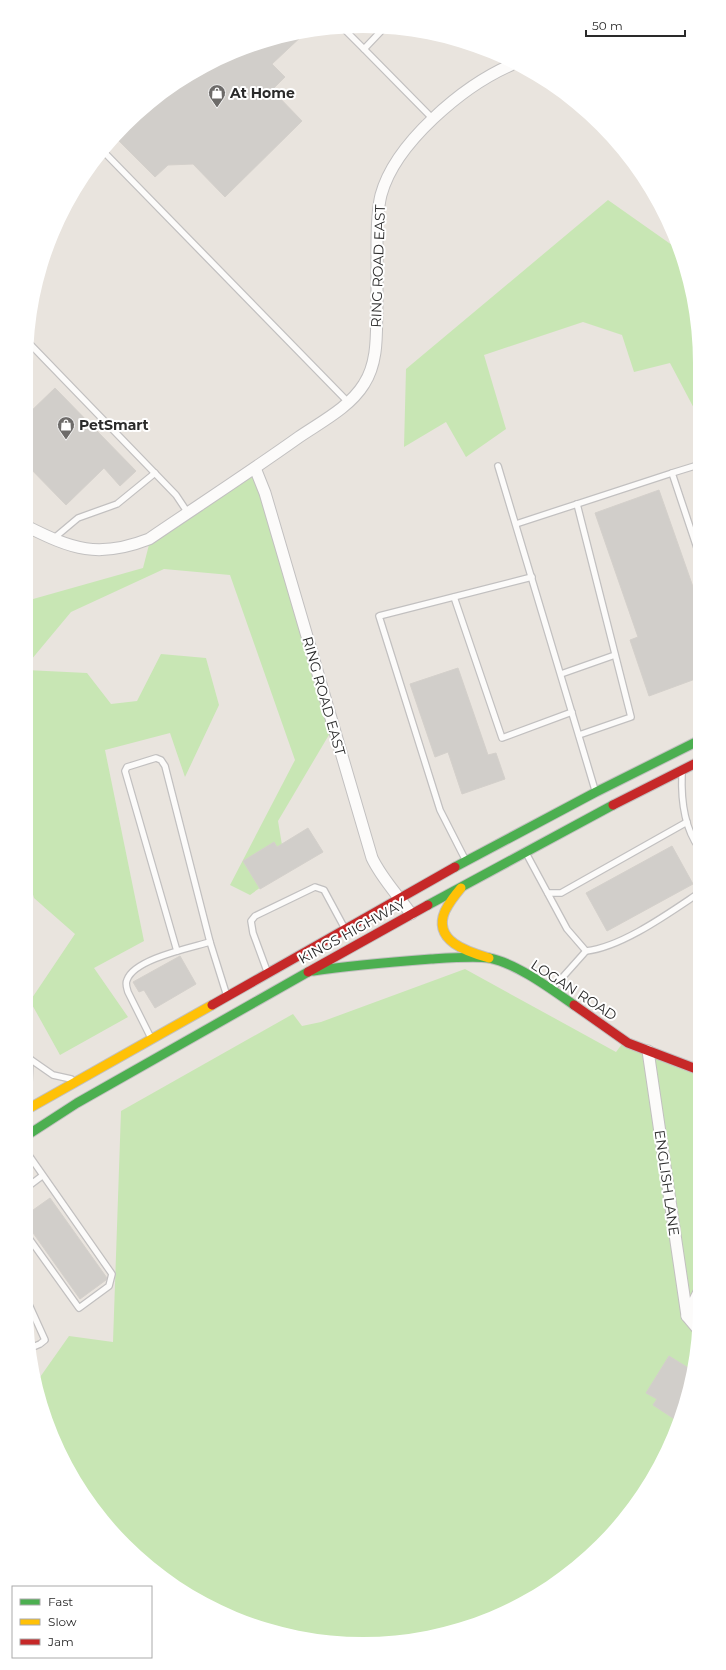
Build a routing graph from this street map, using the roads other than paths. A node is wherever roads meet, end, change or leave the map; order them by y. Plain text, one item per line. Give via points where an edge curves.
1 (349, 34) edge
2 (379, 34) edge
3 (364, 49) junction
4 (508, 67) edge
5 (433, 119) junction
6 (107, 154) edge
7 (34, 348) edge
8 (348, 402) junction
9 (498, 466) dead end
10 (693, 467) edge
11 (255, 468) junction
12 (155, 473) junction
13 (672, 473) junction
14 (577, 504) junction
15 (188, 513) junction
16 (516, 524) junction
17 (33, 530) edge
18 (693, 536) edge
19 (52, 539) junction
20 (532, 577) junction
21 (454, 597) junction
22 (615, 655) junction
23 (561, 674) junction
24 (572, 712) junction
25 (579, 735) junction
26 (693, 744) edge
27 (693, 764) edge
28 (682, 770) junction
29 (596, 792) junction
30 (687, 822) junction
31 (693, 835) edge
32 (525, 851) junction
33 (466, 862) junction
34 (464, 884) junction
35 (548, 893) junction
36 (693, 897) edge
37 (401, 898) junction
38 (411, 914) junction
39 (345, 930) junction
40 (210, 942) junction
41 (177, 951) junction
42 (586, 951) junction
43 (489, 958) junction
44 (268, 973) junction
45 (307, 973) junction
46 (552, 989) junction
47 (227, 996) junction
48 (151, 1039) junction
49 (648, 1051) junction
50 (33, 1061) edge
51 (693, 1068) edge
52 (77, 1081) junction
53 (33, 1107) edge
54 (33, 1131) edge
55 (33, 1162) edge
56 (42, 1176) junction
57 (33, 1183) edge
58 (33, 1244) edge
59 (693, 1304) edge
60 (33, 1314) edge
61 (687, 1316) junction
62 (692, 1322) edge
63 (36, 1346) edge

1 - 3 lane
2 - 3 lane
3 - 5 lane
4 - 5 street, RING ROAD EAST via 467,91
5 - 8 street, RING ROAD EAST via 401,155 386,179 381,195 377,224 375,355 364,384
6 - 8 lane
7 - 12 lane
8 - 11 street, RING ROAD EAST
9 - 16 lane
10 - 13 lane
11 - 15 street, RING ROAD EAST
11 - 37 street, RING ROAD EAST via 267,501 372,858 378,870
12 - 15 lane via 176,495
12 - 19 lane via 116,504 78,518
13 - 14 lane
13 - 18 lane
14 - 16 lane
14 - 22 lane
15 - 19 street, RING ROAD EAST via 149,539 118,548 87,549
16 - 20 lane
17 - 19 street, RING ROAD EAST
20 - 21 lane
20 - 23 lane
21 - 24 lane via 502,738
21 - 33 lane via 379,616 440,810
22 - 23 lane
22 - 25 lane via 630,717
23 - 24 lane
24 - 25 lane
25 - 29 lane
26 - 29 main road, KINGS HIGHWAY
27 - 28 main road, KINGS HIGHWAY
28 - 30 lane via 681,796
28 - 32 main road, KINGS HIGHWAY
29 - 33 main road, KINGS HIGHWAY
30 - 31 lane
30 - 35 lane via 562,893
32 - 34 main road, KINGS HIGHWAY
32 - 35 lane
33 - 37 main road, KINGS HIGHWAY
34 - 38 main road, KINGS HIGHWAY
34 - 43 main road via 444,913 443,930 452,943
35 - 42 lane via 567,929
36 - 42 lane via 636,932 597,950
37 - 38 street, RING ROAD EAST
37 - 39 main road, KINGS HIGHWAY
38 - 45 main road, KINGS HIGHWAY
39 - 44 main road, KINGS HIGHWAY
39 - 44 lane via 324,890 315,887 255,916 251,922 253,933
40 - 41 lane
40 - 41 lane via 165,766 156,758 127,767 125,771
40 - 47 lane
41 - 48 lane via 144,963 127,979 128,992
42 - 46 lane
43 - 45 main road, LOGAN ROAD via 369,963
43 - 46 main road, LOGAN ROAD via 535,978
44 - 47 main road, KINGS HIGHWAY
45 - 54 main road, KINGS HIGHWAY via 77,1103
46 - 49 main road, LOGAN ROAD via 628,1043
47 - 48 main road, KINGS HIGHWAY
48 - 52 main road, KINGS HIGHWAY
49 - 51 main road, LOGAN ROAD
49 - 61 street, ENGLISH LANE
50 - 52 lane via 53,1075
52 - 53 main road, KINGS HIGHWAY
55 - 56 lane
56 - 57 lane
56 - 58 lane via 112,1274 109,1286 78,1308
59 - 61 street
60 - 63 lane via 45,1340
61 - 62 street

